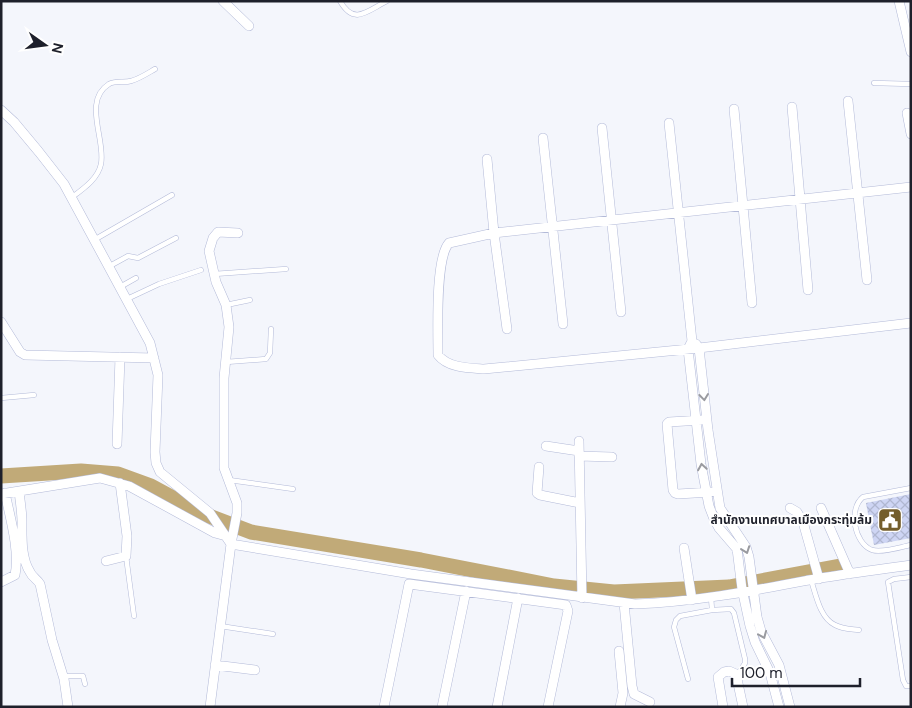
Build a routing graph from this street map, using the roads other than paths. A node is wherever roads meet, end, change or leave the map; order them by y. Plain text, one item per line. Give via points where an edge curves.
1 (223, 1) edge
2 (340, 1) edge
3 (387, 1) edge
4 (899, 1) edge
5 (907, 19) edge
6 (249, 26) dead end
7 (911, 52) edge
8 (156, 69) dead end
9 (874, 83) dead end
10 (911, 84) edge
11 (848, 101) dead end
12 (792, 107) dead end
13 (1, 110) edge
14 (734, 110) dead end
15 (907, 113) dead end
16 (670, 123) dead end
17 (602, 128) dead end
18 (911, 134) edge
19 (543, 138) dead end
20 (487, 160) dead end
21 (911, 187) edge
22 (858, 193) junction
23 (172, 195) dead end
24 (71, 198) junction
25 (801, 199) junction
26 (742, 206) junction
27 (678, 213) junction
28 (611, 221) junction
29 (553, 227) junction
30 (238, 233) dead end
31 (494, 233) junction
32 (176, 238) dead end
33 (94, 240) junction
34 (108, 267) junction
35 (286, 269) dead end
36 (200, 270) dead end
37 (214, 274) junction
38 (136, 278) dead end
39 (867, 280) dead end
40 (120, 287) junction
41 (808, 290) dead end
42 (127, 299) junction
43 (250, 300) dead end
44 (752, 303) dead end
45 (226, 305) junction
46 (621, 312) dead end
47 (1, 322) edge
48 (563, 324) dead end
49 (911, 324) edge
50 (272, 329) dead end
51 (507, 329) dead end
52 (692, 341) junction
53 (699, 348) junction
54 (688, 350) junction
55 (120, 357) junction
56 (154, 358) junction
57 (226, 362) junction
58 (34, 395) dead end
59 (1, 398) edge
60 (707, 419) junction
61 (696, 420) junction
62 (578, 441) dead end
63 (117, 444) dead end
64 (546, 446) dead end
65 (579, 453) junction
66 (612, 457) dead end
67 (539, 467) dead end
68 (229, 480) junction
69 (120, 483) junction
70 (911, 488) edge
71 (293, 489) dead end
72 (717, 490) junction
73 (19, 491) junction
74 (706, 492) junction
75 (3, 494) edge
76 (580, 503) junction
77 (790, 508) dead end
78 (821, 508) dead end
79 (227, 533) junction
80 (231, 544) junction
81 (911, 545) edge
82 (684, 548) dead end
83 (126, 556) junction
84 (106, 561) dead end
85 (911, 565) edge
86 (815, 574) junction
87 (850, 574) junction
88 (911, 577) edge
89 (1, 582) edge
90 (753, 589) junction
91 (466, 591) junction
92 (742, 591) junction
93 (691, 592) junction
94 (582, 596) junction
95 (711, 597) junction
96 (518, 598) junction
97 (624, 603) junction
98 (712, 610) junction
99 (134, 616) dead end
100 (220, 626) junction
101 (859, 630) dead end
102 (273, 634) dead end
103 (619, 651) dead end
104 (215, 665) junction
105 (254, 670) dead end
106 (63, 676) junction
107 (737, 676) junction
108 (688, 680) dead end
109 (85, 684) dead end
110 (911, 686) edge
111 (650, 702) dead end
112 (68, 707) edge
113 (210, 707) edge
114 (384, 707) edge
115 (442, 707) edge
116 (497, 707) edge
117 (548, 707) edge
118 (620, 707) edge
119 (723, 707) edge
120 (743, 707) edge
121 (779, 707) edge
122 (790, 707) edge

1 - 6 street
2 - 3 lane via 347,13 360,15
4 - 5 street
5 - 7 street
8 - 24 lane via 131,81 110,83 104,88 95,111 102,149 101,165 95,177
9 - 10 lane
11 - 22 street
12 - 25 street
13 - 24 street via 39,152
14 - 26 street
15 - 18 street
16 - 27 street
17 - 28 street
19 - 29 street
20 - 31 street
21 - 22 street
22 - 25 street
22 - 39 street
23 - 33 lane
24 - 33 street
25 - 26 street
25 - 41 street
26 - 27 street
26 - 44 street
27 - 28 street
27 - 52 street
28 - 29 street
28 - 46 street
29 - 31 street
29 - 48 street
30 - 37 street via 220,232 213,238 209,251
31 - 51 street
31 - 54 street via 462,239 446,246 439,287 438,348 438,355 445,362 484,370
32 - 34 lane via 138,258 128,256
33 - 34 street
34 - 40 street
35 - 37 lane
36 - 42 lane
37 - 45 street
38 - 40 lane
40 - 42 street
42 - 56 street via 144,330
43 - 45 lane
45 - 57 street via 229,327
47 - 55 street via 20,352 26,355
49 - 53 street
50 - 57 lane via 270,353 266,359
52 - 53 street
52 - 54 street
53 - 54 street
53 -> 60 street
54 - 61 street
55 - 56 street
55 - 63 street
56 - 79 street via 158,375 156,463 168,480 199,502
57 - 68 street via 224,468
58 - 59 lane
60 - 61 street
60 - 72 street
74 -> 61 street
61 - 74 street via 667,424 673,490 675,494
62 - 65 street
64 - 65 street
65 - 66 street
65 - 76 street
67 - 76 street via 537,493
68 - 71 lane
68 - 79 street via 237,504 236,521
69 - 73 street via 100,478
69 - 79 street via 216,533
69 - 83 street via 127,536
70 - 81 lane via 863,497 855,510 858,537 870,549
72 - 74 street
72 -> 90 street via 723,514 746,547
73 - 75 street
73 - 106 street via 21,537 26,561 30,574 40,584
74 - 92 street via 714,519 737,549
75 - 89 street via 13,534 16,569 15,575
76 - 94 street
77 - 86 street via 803,522
78 - 87 street
79 - 80 street
80 - 94 street via 411,574
80 - 100 street
82 - 93 street
83 - 84 street
83 - 99 lane
85 - 87 street
86 - 87 street
86 - 90 street
86 - 101 lane via 823,614 828,621 836,626
88 - 110 lane via 888,582 888,589 903,680 906,686
90 - 92 street
90 -> 122 street via 761,631 779,665
91 - 96 street
91 - 114 street via 409,584
91 - 115 street
92 - 95 street
92 - 121 street via 755,642 770,672
93 - 95 street
93 - 97 street via 661,604
94 - 97 street
95 - 98 lane
96 - 116 street
96 - 117 street via 567,607
97 - 111 street via 634,694
98 - 107 lane via 731,609 734,613 745,659
98 - 108 lane via 680,616 676,620 674,627
100 - 102 lane
100 - 104 street
103 - 118 street via 623,693
104 - 105 street
104 - 113 street
106 - 109 lane via 83,676
106 - 112 street
107 - 119 street via 729,670 718,677
107 - 120 street

